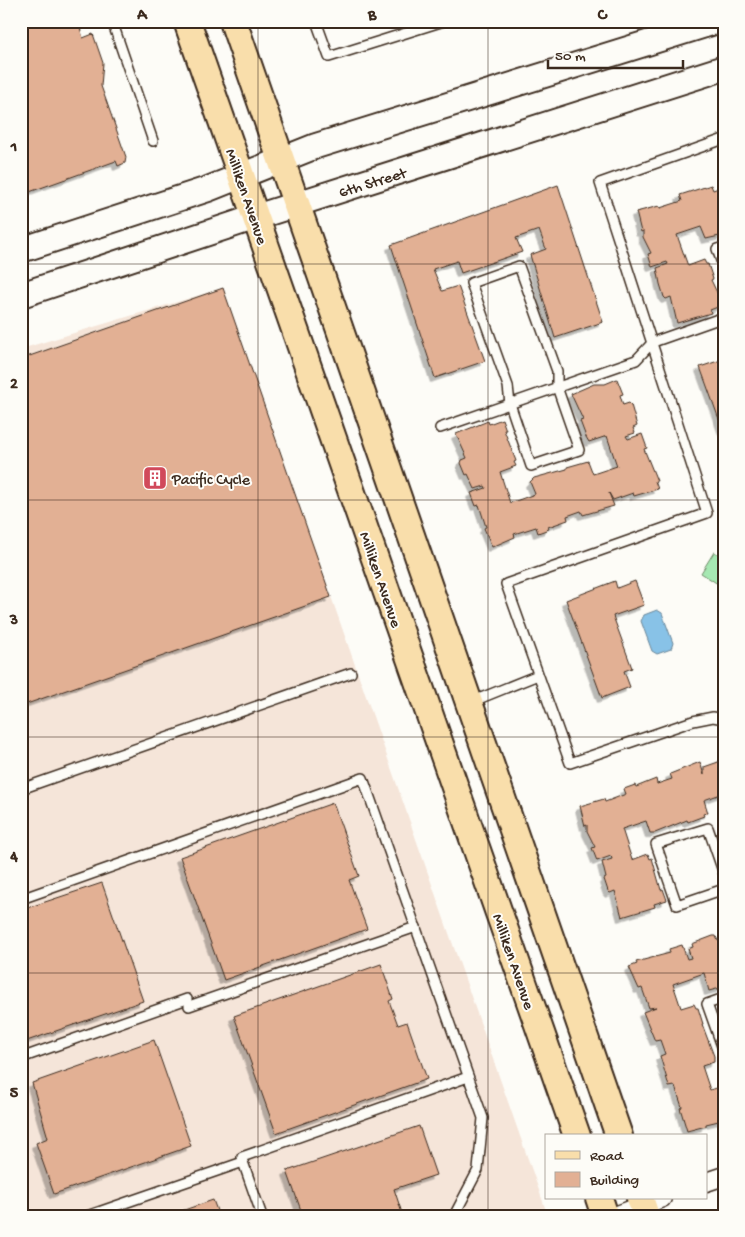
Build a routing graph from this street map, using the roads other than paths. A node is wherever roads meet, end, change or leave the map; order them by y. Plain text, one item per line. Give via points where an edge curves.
1 (112, 21) edge
2 (187, 21) edge
3 (234, 21) edge
4 (316, 21) edge
5 (444, 21) edge
6 (718, 21) edge
7 (672, 28) edge
8 (724, 68) edge
9 (724, 139) edge
10 (153, 141) dead end
11 (282, 160) junction
12 (242, 175) junction
13 (296, 204) junction
14 (256, 217) junction
15 (724, 247) edge
16 (21, 250) edge
17 (724, 269) edge
18 (21, 295) edge
19 (724, 317) edge
20 (653, 342) junction
21 (557, 387) junction
22 (510, 404) junction
23 (440, 428) dead end
24 (351, 673) dead end
25 (538, 675) junction
26 (470, 702) junction
27 (724, 719) edge
28 (21, 789) edge
29 (724, 874) edge
30 (724, 889) edge
31 (21, 899) edge
32 (416, 927) junction
33 (724, 998) edge
34 (724, 1052) edge
35 (21, 1058) edge
36 (468, 1077) junction
37 (576, 1134) edge
38 (618, 1134) edge
39 (242, 1157) dead end
40 (724, 1176) edge
41 (708, 1181) edge
42 (600, 1200) edge
43 (648, 1204) edge
44 (88, 1216) edge
45 (262, 1216) edge
46 (457, 1216) edge
47 (605, 1216) edge
48 (615, 1216) edge

1 - 10 lane
2 - 12 main road, Milliken Avenue
3 - 11 main road
4 - 5 lane via 329,57
6 - 7 main road
7 - 11 main road
8 - 13 main road, 6th Street
9 - 20 lane via 600,182
11 - 12 main road
11 - 13 main road
12 - 14 main road, Milliken Avenue
12 - 16 main road
13 - 14 main road, 6th Street
13 - 26 main road
14 - 18 main road, 6th Street
14 - 37 main road, Milliken Avenue
15 - 17 lane via 717,249
19 - 20 lane
20 - 21 lane via 636,360
20 - 25 lane via 707,513 506,584
21 - 22 lane
21 - 22 lane via 579,450 531,466
21 - 22 lane via 557,371 520,266 471,283 508,386
22 - 23 lane
24 - 28 lane
25 - 26 lane
25 - 27 lane via 570,763 693,721 713,717
26 - 38 main road
29 - 30 lane via 708,828 656,844 678,905
31 - 32 lane via 363,778
32 - 35 lane
32 - 36 lane
33 - 34 lane via 706,1004
36 - 39 lane
36 - 46 lane via 483,1118 478,1170 456,1212
40 - 41 street
42 - 47 main road
43 - 48 street
44 - 45 lane via 243,1162

